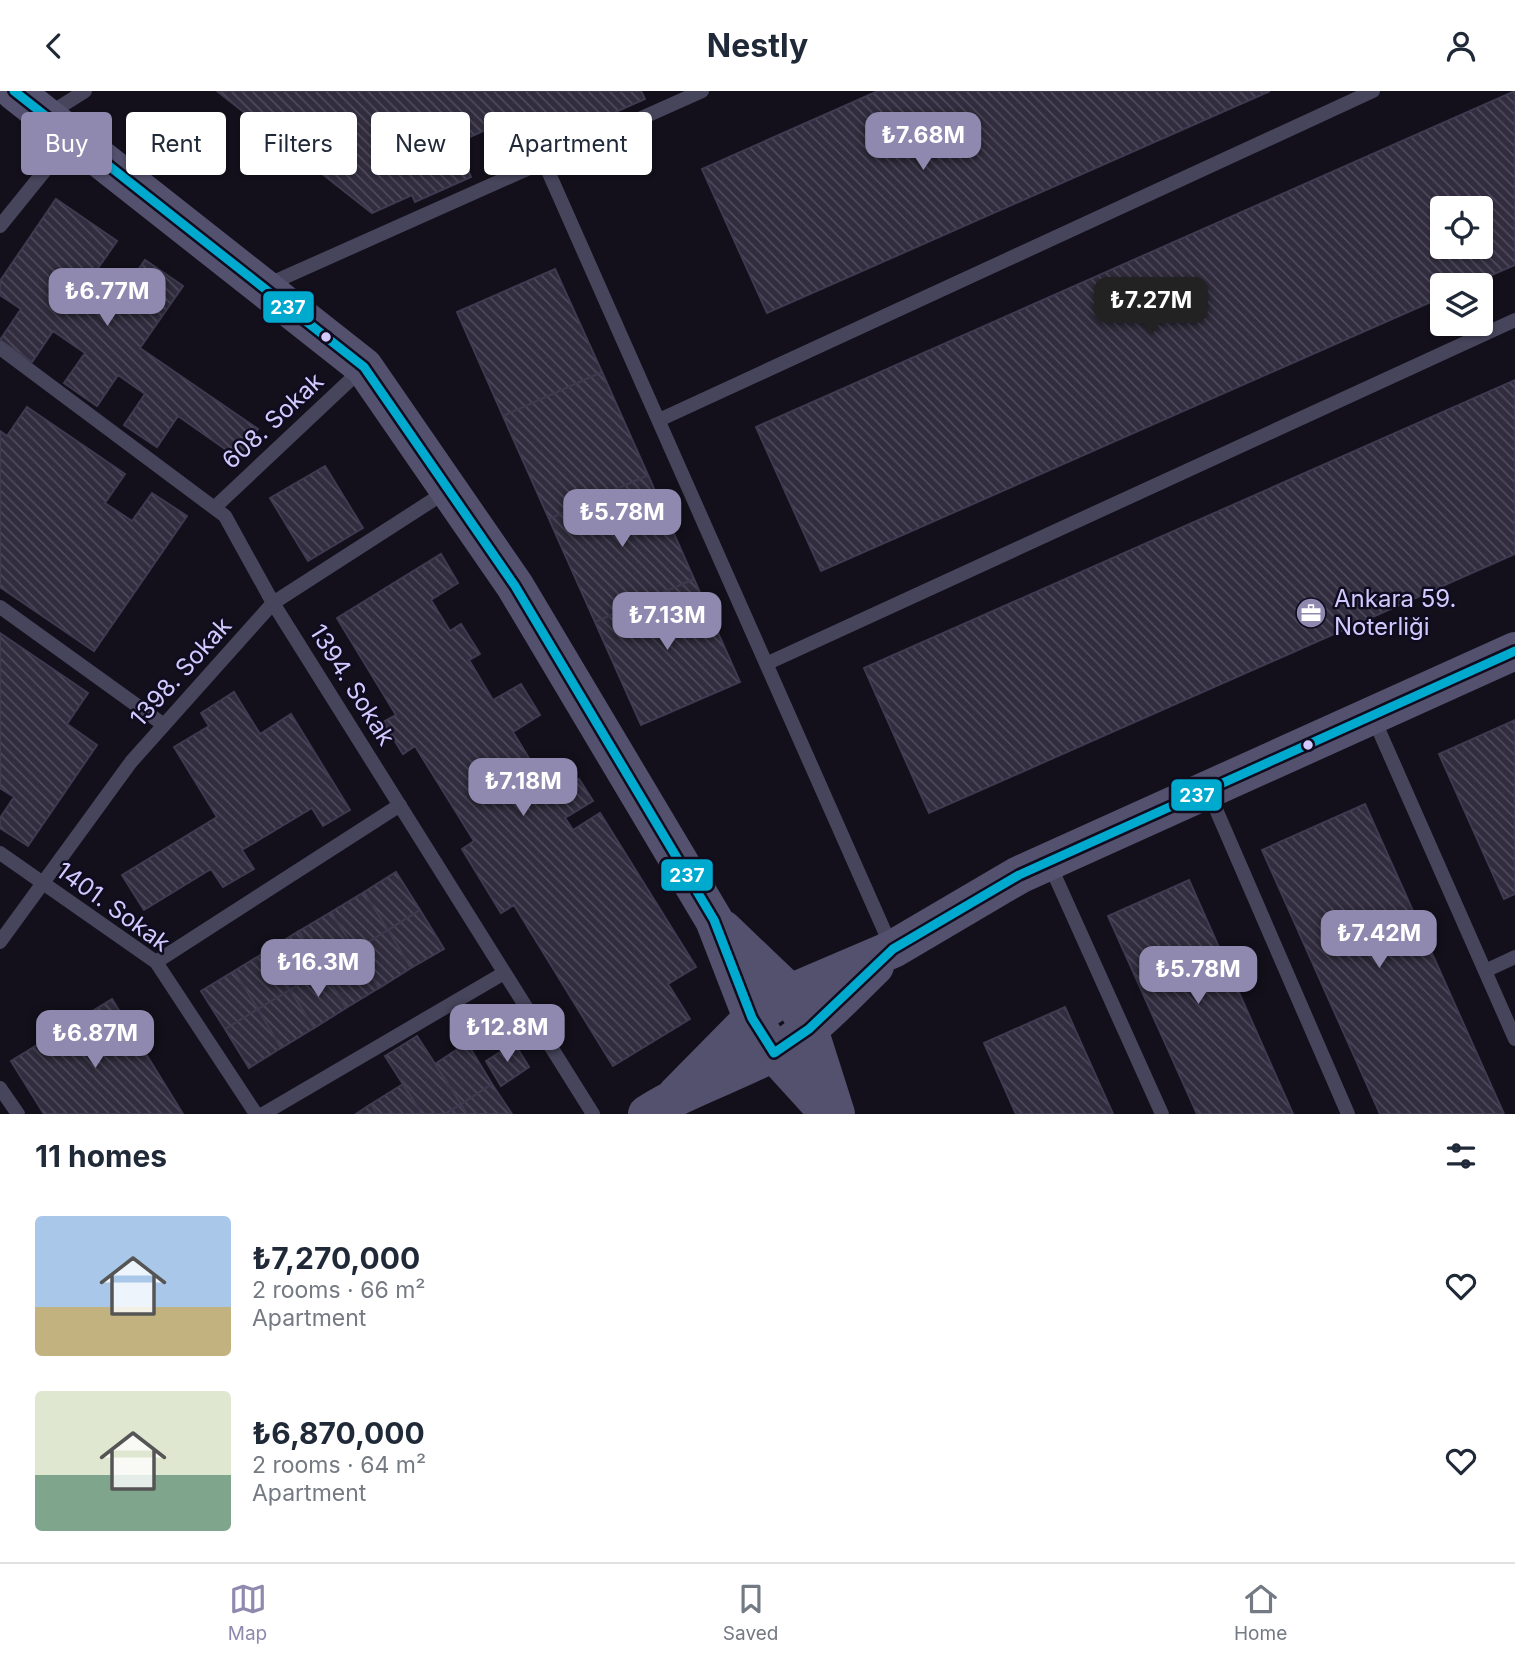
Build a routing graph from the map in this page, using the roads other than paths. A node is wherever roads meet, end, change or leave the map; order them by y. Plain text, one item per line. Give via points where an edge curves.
1 (14, 91) edge
2 (85, 91) edge
3 (702, 91) edge
4 (1373, 91) edge
5 (41, 112) edge
6 (69, 112) edge
7 (652, 113) edge
8 (112, 168) edge
9 (30, 175) edge
10 (515, 175) edge
11 (550, 175) edge
12 (0, 226) edge
13 (263, 287) junction
14 (1515, 320) edge
15 (0, 348) edge
16 (364, 367) junction
17 (659, 420) junction
18 (449, 489) junction
19 (214, 508) junction
20 (273, 603) junction
21 (0, 607) edge
22 (1515, 651) edge
23 (768, 663) junction
24 (1372, 716) junction
25 (164, 725) junction
26 (1208, 790) junction
27 (400, 805) junction
28 (0, 853) edge
29 (1049, 862) junction
30 (43, 883) junction
31 (714, 920) junction
32 (0, 941) edge
33 (893, 949) junction
34 (1515, 957) edge
35 (156, 962) junction
36 (1485, 971) junction
37 (504, 973) junction
38 (790, 993) junction
39 (752, 1018) junction
40 (809, 1029) junction
41 (1515, 1039) edge
42 (774, 1053) junction
43 (0, 1088) edge
44 (662, 1105) edge
45 (18, 1114) edge
46 (256, 1114) edge
47 (263, 1114) edge
48 (593, 1114) edge
49 (829, 1114) edge
50 (836, 1114) edge
51 (1162, 1114) edge
52 (1348, 1114) edge

1 - 5 main road
2 - 6 lane
3 - 7 lane
4 - 17 lane
8 - 13 main road
9 - 12 lane
10 - 13 lane
11 - 17 lane
13 - 16 main road
14 - 23 lane
15 - 19 lane, 1394. Sokak
16 - 18 main road
16 - 19 lane, 608. Sokak
17 - 23 lane
18 - 20 lane, 1398. Sokak
18 - 31 main road via 515,586
19 - 20 lane, 1394. Sokak via 225,516
20 - 25 lane, 1398. Sokak
20 - 27 lane, 1394. Sokak
21 - 25 lane
22 - 24 main road
23 - 33 lane
24 - 26 main road
24 - 36 lane
25 - 30 lane, 1398. Sokak via 131,762
26 - 29 main road
26 - 52 lane
27 - 35 lane
27 - 37 lane, 1394. Sokak
28 - 30 lane, 1401. Sokak
29 - 33 main road
29 - 51 lane
30 - 32 lane, 1398. Sokak
30 - 35 lane, 1401. Sokak
31 - 38 main road
31 - 39 main road
33 - 38 main road
33 - 40 main road
34 - 36 lane
35 - 46 lane, 1401. Sokak
36 - 41 lane
37 - 47 lane
37 - 48 lane, 1394. Sokak
38 - 39 main road
38 - 40 main road
39 - 42 main road
39 - 44 main road
40 - 42 main road
40 - 50 main road
42 - 44 main road
42 - 49 main road
43 - 45 lane

